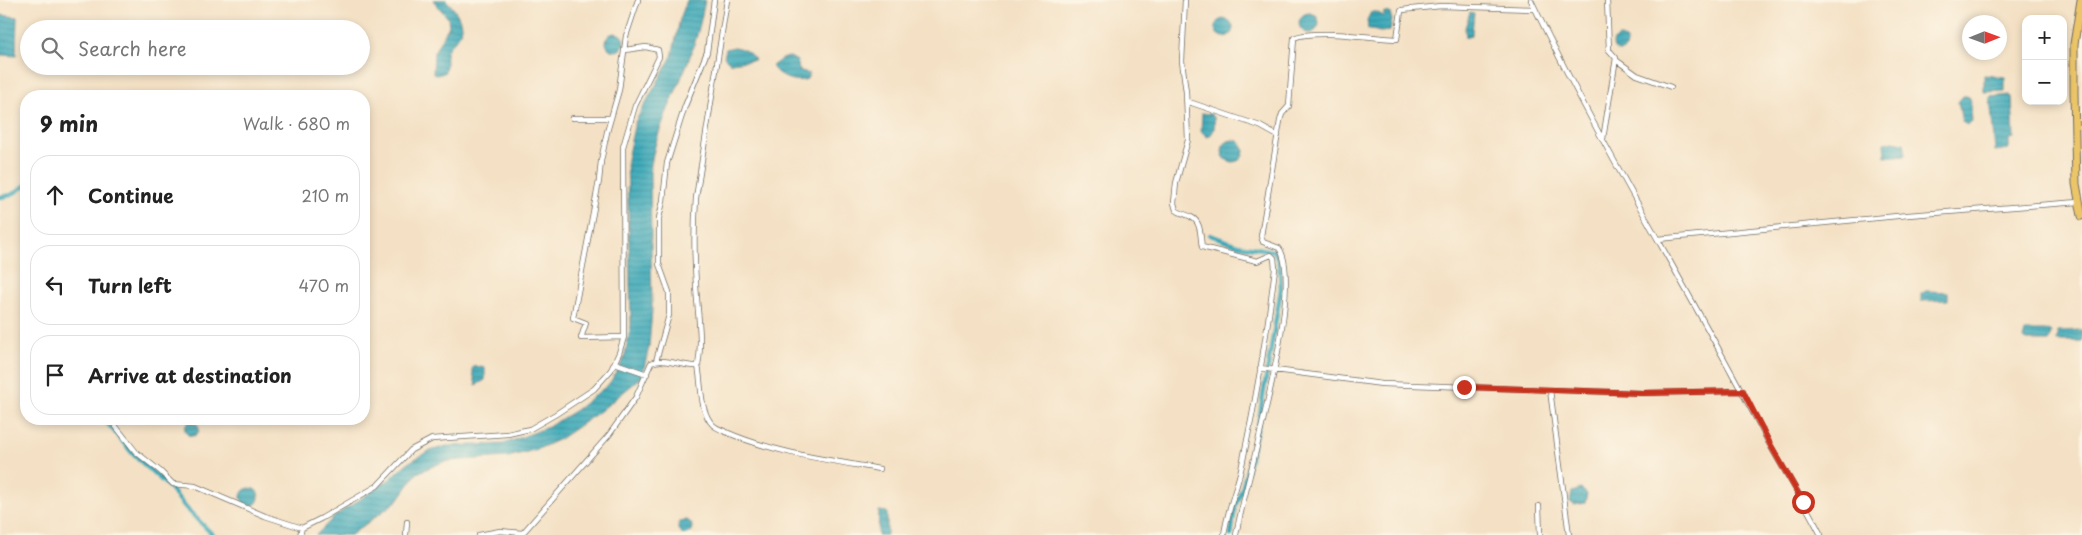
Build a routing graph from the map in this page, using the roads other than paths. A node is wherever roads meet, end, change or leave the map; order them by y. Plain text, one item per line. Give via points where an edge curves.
1 (638, 0) edge
2 (714, 0) edge
3 (727, 0) edge
4 (1184, 0) edge
5 (1531, 0) edge
6 (1607, 0) edge
7 (2080, 0) edge
8 (1535, 9) junction
9 (625, 50) junction
10 (1616, 60) junction
11 (1671, 87) dead end
12 (1186, 101) junction
13 (573, 118) dead end
14 (611, 118) junction
15 (1278, 136) junction
16 (1603, 141) junction
17 (2079, 202) junction
18 (2082, 216) edge
19 (1658, 239) junction
20 (624, 337) junction
21 (656, 361) junction
22 (615, 364) junction
23 (698, 366) junction
24 (1260, 368) junction
25 (1274, 370) junction
26 (647, 374) junction
27 (1550, 390) junction
28 (1743, 391) junction
29 (115, 425) edge
30 (880, 469) dead end
31 (1539, 506) dead end
32 (407, 522) dead end
33 (302, 528) junction
34 (522, 534) edge
35 (300, 535) edge
36 (406, 535) edge
37 (479, 535) edge
38 (1224, 535) edge
39 (1236, 535) edge
40 (1540, 535) edge
41 (1569, 535) edge
42 (1821, 535) edge

1 - 9 street via 626,36
2 - 21 street via 707,52 667,163 659,218 658,264 669,292 669,316
3 - 23 street via 696,198
4 - 12 street via 1182,61
5 - 8 street
6 - 10 street via 1609,50
7 - 17 main road via 2074,44 2075,159
8 - 15 street via 1441,6 1402,10 1397,39 1299,35 1294,38 1290,106 1282,114
8 - 16 street
9 - 14 street via 620,90
9 - 20 street via 652,47 658,50 659,58 635,106 623,147
10 - 11 street via 1637,75
10 - 16 street
12 - 15 street via 1260,126
12 - 24 street via 1188,140 1176,183 1176,210 1197,222 1202,247 1257,261 1268,255 1274,258
13 - 14 street
14 - 20 street via 572,318 586,323 581,338
15 - 25 street via 1261,236 1263,242 1279,248 1284,258 1284,295
16 - 19 street
17 - 18 main road
17 - 19 street
19 - 28 street
20 - 22 street
21 - 23 street
21 - 26 street via 651,363
22 - 26 street
22 - 33 street via 594,389 530,429 508,434 432,439 411,450 377,486
23 - 30 street via 704,411 713,426 742,439 843,464
24 - 25 street
24 - 38 street via 1253,416
25 - 27 street via 1382,384
25 - 39 street
26 - 34 street via 636,397 609,435
27 - 28 street via 1642,393
27 - 41 street
28 - 42 street
29 - 33 street via 136,452 173,484 195,486
31 - 40 street
32 - 36 street
33 - 35 street
34 - 37 street via 500,531

